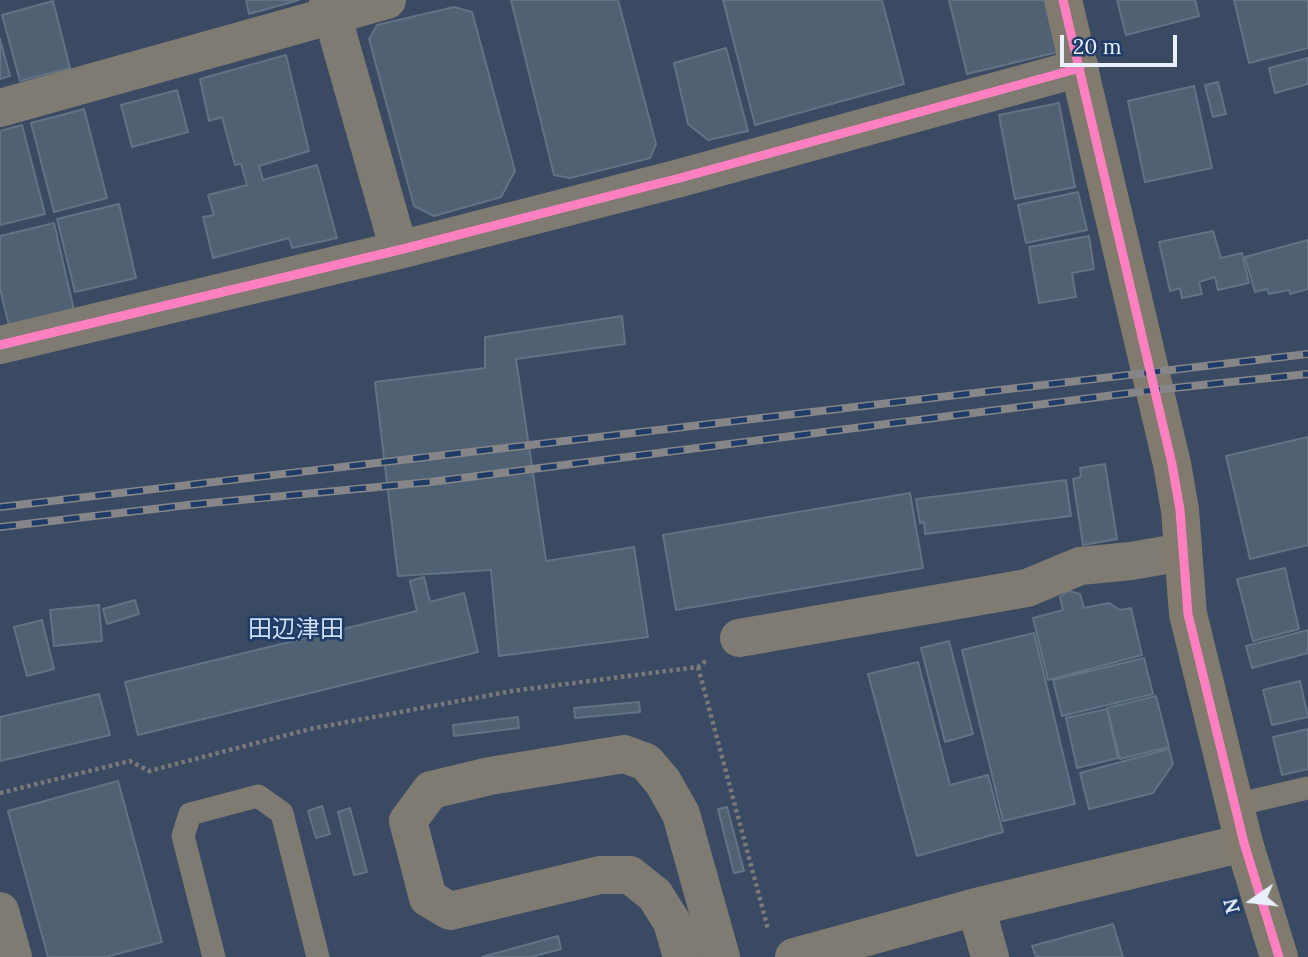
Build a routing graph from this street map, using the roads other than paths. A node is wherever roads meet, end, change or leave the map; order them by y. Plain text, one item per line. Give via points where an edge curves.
1 (387, 0) edge
2 (1063, 0) edge
3 (330, 8) edge
4 (1080, 68) junction
5 (0, 108) edge
6 (399, 250) junction
7 (0, 345) edge
8 (1183, 552) junction
9 (738, 638) dead end
10 (1308, 788) edge
11 (1235, 805) junction
12 (1244, 843) junction
13 (976, 907) junction
14 (0, 911) edge
15 (782, 946) edge
16 (13, 957) edge
17 (214, 957) edge
18 (318, 957) edge
19 (682, 957) edge
20 (721, 957) edge
21 (990, 957) edge
22 (1279, 957) edge

1 - 3 street
2 - 4 street
3 - 5 street
3 - 6 street
4 - 6 street
4 - 8 street via 1172,464
6 - 7 street
8 - 9 street via 1080,566 1027,588
8 - 11 street via 1188,614
10 - 11 lane
11 - 12 street
12 - 13 street
12 - 22 street
13 - 15 street
13 - 21 street
14 - 16 street
17 - 18 lane via 183,836 190,814 258,796 282,813
19 - 20 street via 671,922 655,895 630,874 600,875 450,911 428,898 408,821 431,790 624,754 646,762 681,814

